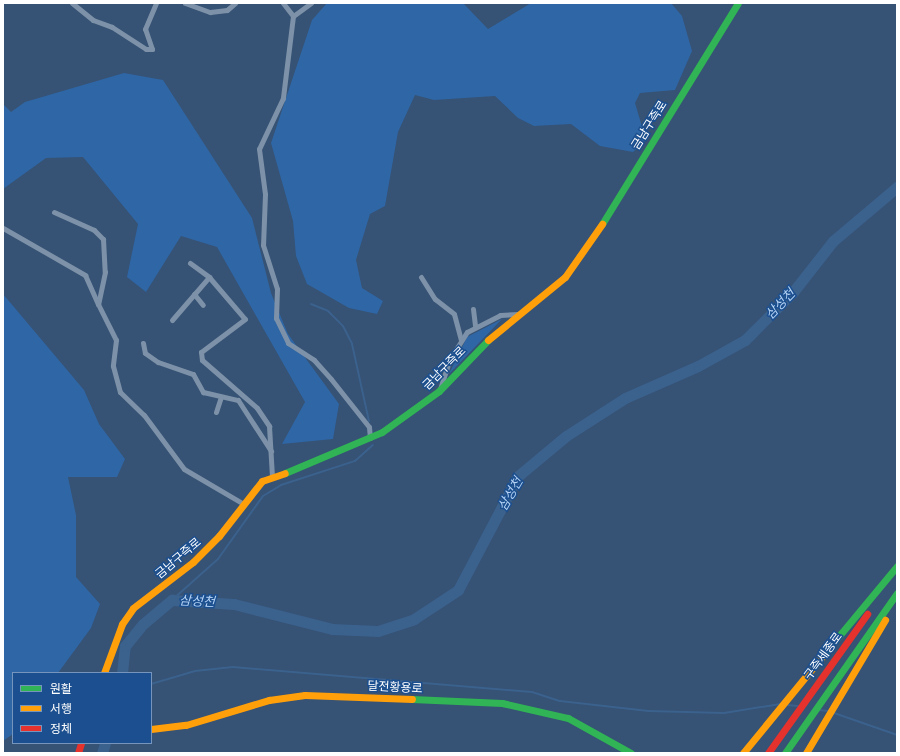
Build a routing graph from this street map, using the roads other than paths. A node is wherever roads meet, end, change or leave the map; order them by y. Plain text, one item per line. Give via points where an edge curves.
1 (72, 3) edge
2 (156, 3) edge
3 (185, 3) edge
4 (235, 3) edge
5 (283, 3) edge
6 (311, 3) edge
7 (738, 3) edge
8 (293, 16) junction
9 (54, 212) dead end
10 (3, 228) edge
11 (190, 263) dead end
12 (209, 276) junction
13 (421, 277) dead end
14 (194, 294) junction
15 (98, 304) junction
16 (203, 305) dead end
17 (473, 309) dead end
18 (518, 314) junction
19 (172, 320) dead end
20 (475, 326) junction
21 (461, 340) junction
22 (143, 343) dead end
23 (440, 389) junction
24 (221, 397) junction
25 (216, 412) dead end
26 (370, 438) junction
27 (271, 452) junction
28 (272, 476) junction
29 (242, 503) junction
30 (897, 566) edge
31 (897, 572) edge
32 (897, 593) edge
33 (897, 600) edge
34 (104, 672) edge
35 (152, 729) edge
36 (631, 753) edge
37 (743, 753) edge
38 (768, 753) edge
39 (785, 753) edge
40 (806, 753) edge

1 - 2 street via 93,20 112,27 146,49 152,49 145,29
3 - 4 street via 210,12 227,10
5 - 8 street
6 - 8 street
7 - 18 main road, 금남구즉로 via 585,251 565,277
8 - 26 street via 283,98 258,150 265,194 263,245 277,289 276,318 288,343 314,360 369,427
9 - 15 street via 94,230 103,240 105,272
10 - 15 street via 85,275
11 - 12 street
12 - 14 street
12 - 27 street via 245,319 201,352 202,360 257,408 269,426
13 - 21 street via 435,299 454,314
14 - 16 street
14 - 19 street
15 - 29 street via 116,340 113,366 120,392 144,415 184,469
17 - 20 street
18 - 20 street via 500,315
18 - 23 main road, 금남구즉로
20 - 21 street
21 - 23 street via 443,375
22 - 24 street via 145,353 153,359 174,370 193,374 203,392
23 - 26 main road, 금남구즉로
24 - 25 street
24 - 27 street via 238,400
26 - 28 main road, 금남구즉로 via 346,450
27 - 28 street
28 - 29 main road, 금남구즉로 via 262,481
29 - 34 main road, 금남구즉로 via 219,536 193,562 133,608 122,624
30 - 37 main road via 802,685
31 - 38 main road, 구즉세종로
32 - 39 main road, 구즉세종로
33 - 40 main road
35 - 36 main road, 달전황용로 via 186,725 269,700 305,695 502,703 568,718

